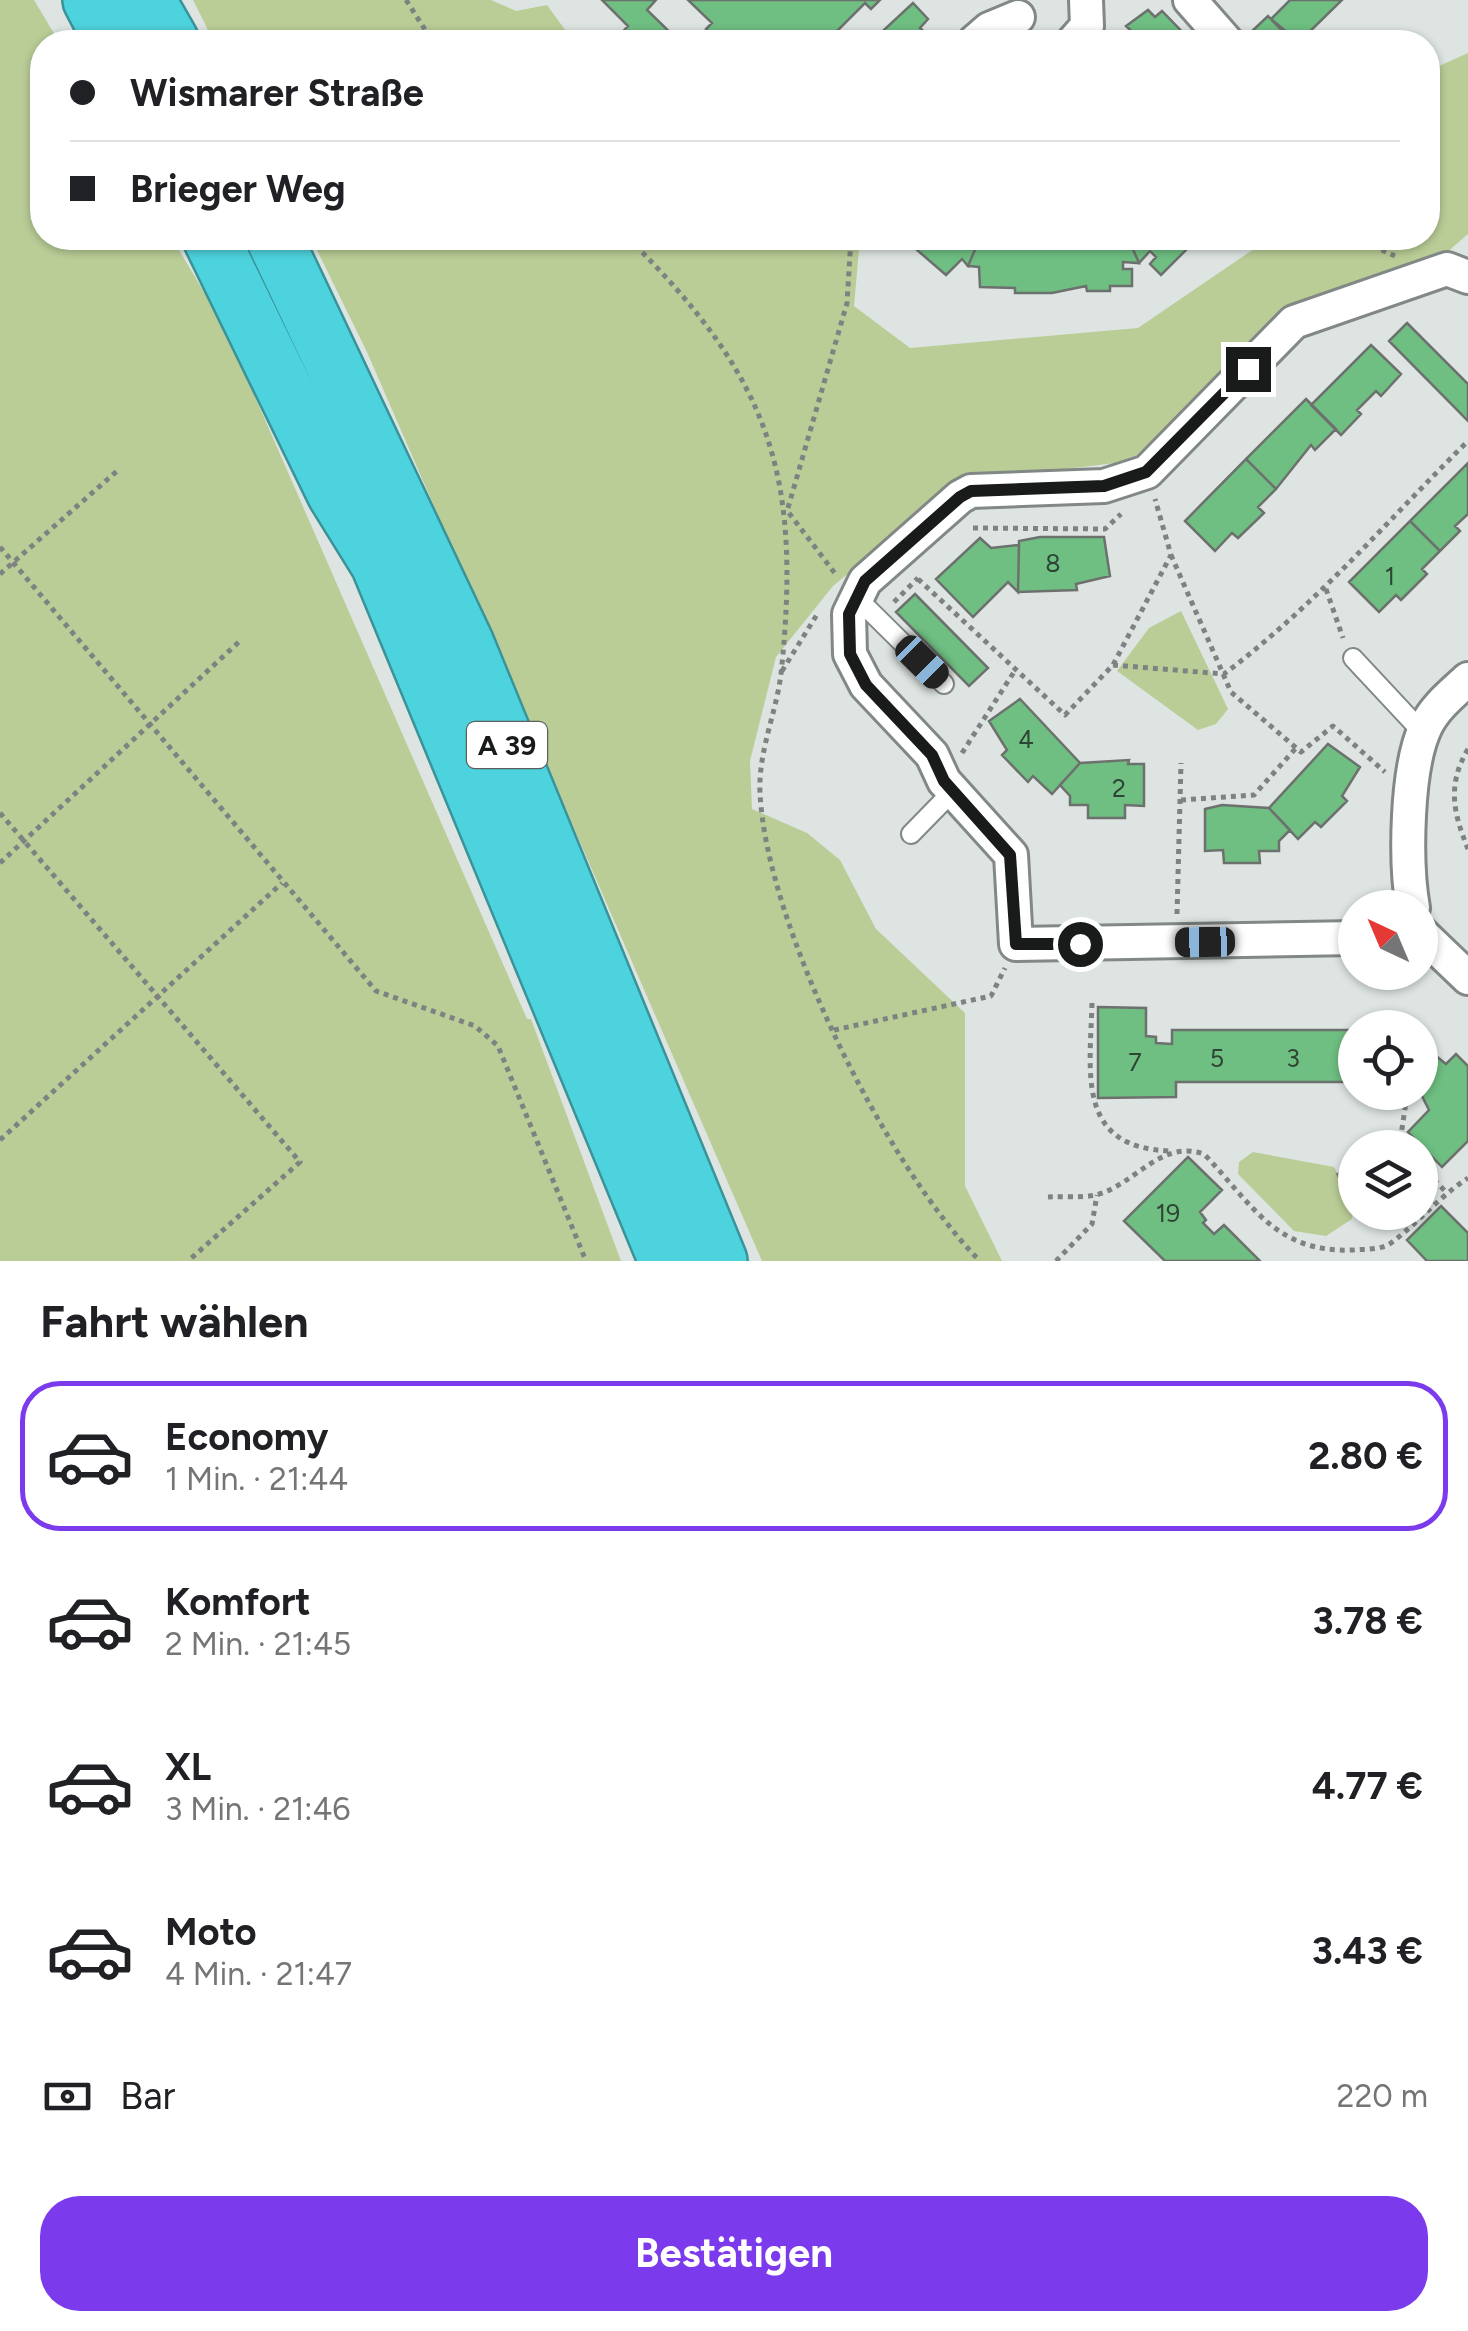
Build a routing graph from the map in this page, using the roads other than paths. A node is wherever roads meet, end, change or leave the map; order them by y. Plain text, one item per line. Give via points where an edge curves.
1 (1086, 0) edge
2 (1190, 0) edge
3 (106, 10) edge
4 (1024, 20) edge
5 (146, 30) edge
6 (989, 30) edge
7 (1084, 30) edge
8 (1216, 30) edge
9 (217, 250) edge
10 (280, 250) edge
11 (1468, 277) edge
12 (859, 600) junction
13 (1353, 658) road end
14 (1468, 678) edge
15 (944, 684) dead end
16 (1423, 734) junction
17 (949, 786) junction
18 (911, 834) dead end
19 (1414, 890) edge
20 (1338, 938) edge
21 (1438, 949) edge
22 (1468, 978) edge
23 (667, 1261) edge
24 (720, 1261) edge

1 - 7 street
2 - 8 street
3 - 5 highway
4 - 6 street
9 - 23 highway, A 39 via 335,493 379,564
10 - 24 highway, A 39 via 465,642
11 - 12 street via 1446,270 1294,322 1149,479 971,491 865,581
12 - 15 lane
12 - 17 street via 847,631 856,670 932,755
13 - 16 lane
14 - 16 street via 1438,707
16 - 19 street via 1413,796
17 - 18 lane
17 - 20 street via 1010,855 1016,944
21 - 22 street

